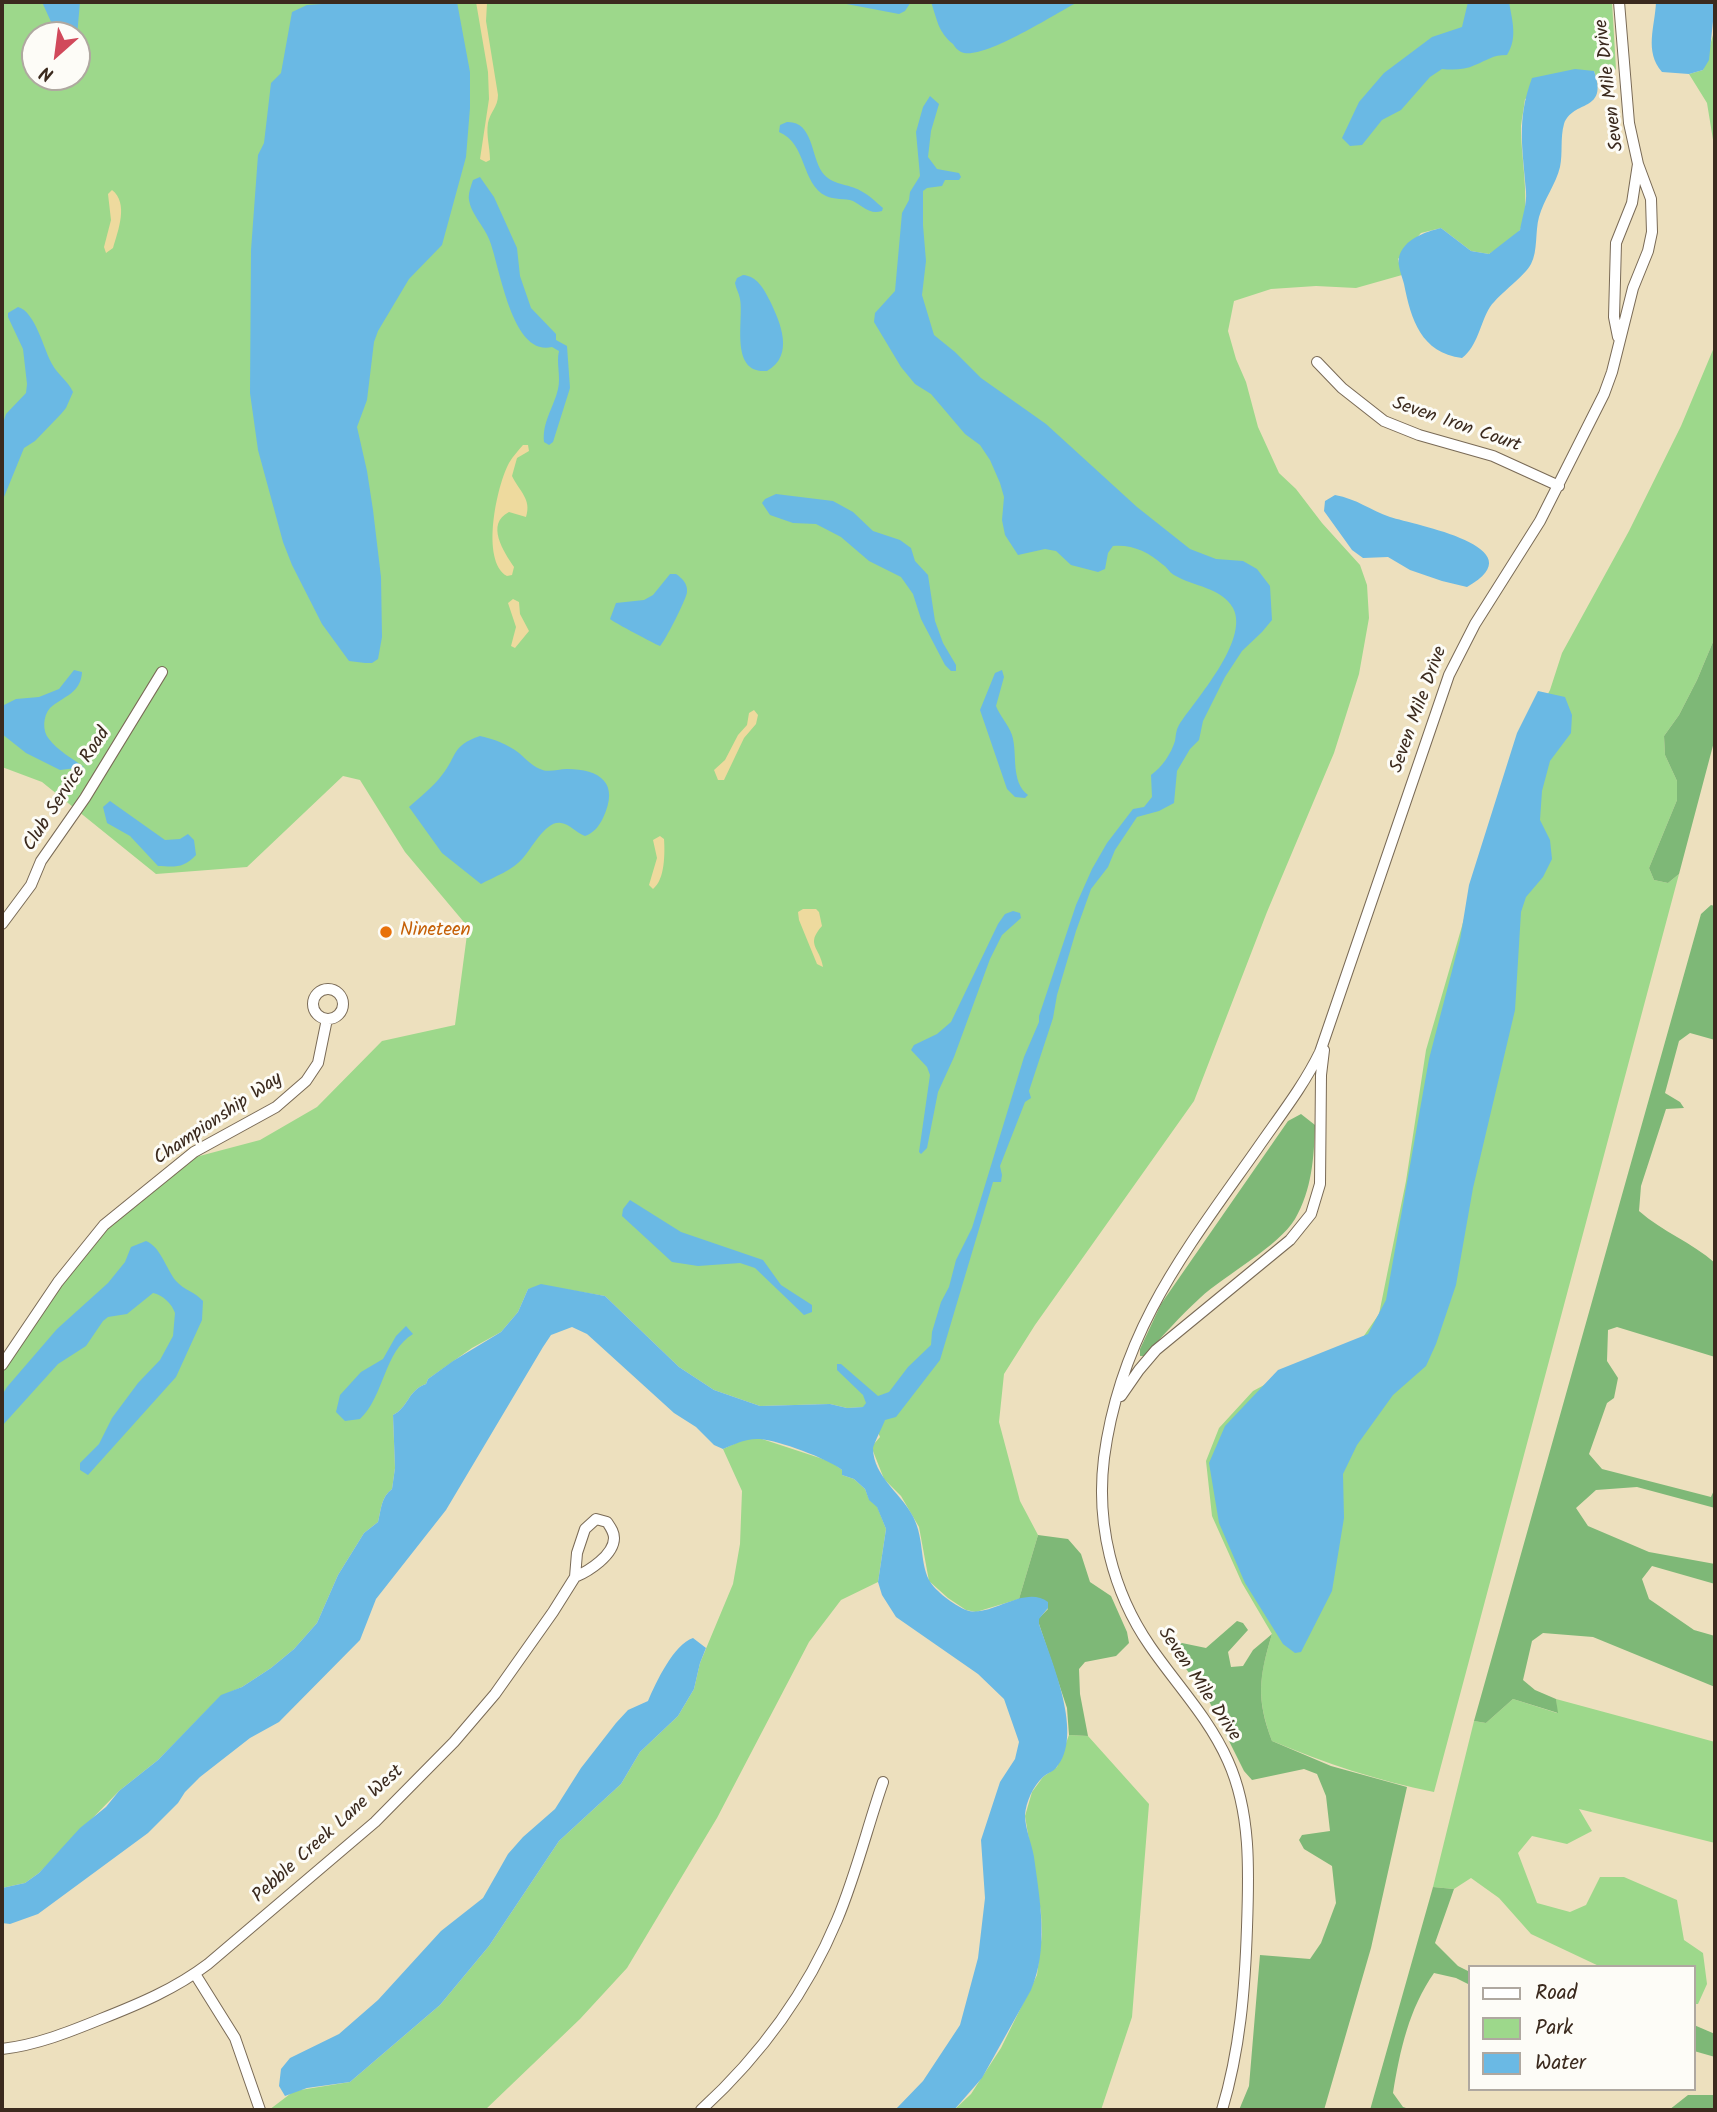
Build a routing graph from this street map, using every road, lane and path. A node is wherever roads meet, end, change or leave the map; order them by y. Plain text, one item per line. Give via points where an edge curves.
1 (1619, 2) edge
2 (1638, 164) junction
3 (1618, 341) junction
4 (1317, 362) dead end
5 (1559, 486) junction
6 (162, 672) dead end
7 (2, 924) edge
8 (327, 1019) dead end
9 (1327, 1034) junction
10 (2, 1365) edge
11 (1114, 1408) junction
12 (575, 1577) junction
13 (883, 1782) dead end
14 (195, 1974) junction
15 (2, 2049) edge
16 (260, 2110) edge
17 (701, 2110) edge
18 (1222, 2110) edge

1 - 2 street, Seven Mile Drive via 1629,123
2 - 3 street, Seven Mile Drive via 1632,203 1616,243 1614,317
2 - 3 street, Seven Mile Drive via 1651,199 1652,232
3 - 5 street, Seven Mile Drive via 1604,394
4 - 5 street, Seven Iron Court via 1384,421 1493,456
5 - 9 street, Seven Mile Drive via 1453,666
6 - 7 street, Club Service Road via 41,861 31,885
8 - 10 street, Championship Way via 318,1063 306,1081 276,1107 194,1152 104,1225 58,1282
9 - 11 street, Seven Mile Drive via 1302,1086 1160,1291 1128,1358
9 - 11 street, Seven Mile Drive via 1321,1075 1320,1184 1311,1214 1290,1240 1156,1350
11 - 18 street, Seven Mile Drive via 1102,1483 1105,1534 1116,1578 1144,1636 1218,1740 1242,1807 1247,1852 1245,1972 1238,2044
12 - 12 street, Pebble Creek Lane West via 584,1529 596,1519 607,1522 615,1534 613,1547 588,1572
12 - 14 street, Pebble Creek Lane West via 495,1694 412,1787
13 - 17 street via 837,1919 805,1985 763,2046
14 - 15 street, Pebble Creek Lane West via 159,1995 58,2036
14 - 16 street via 235,2038

